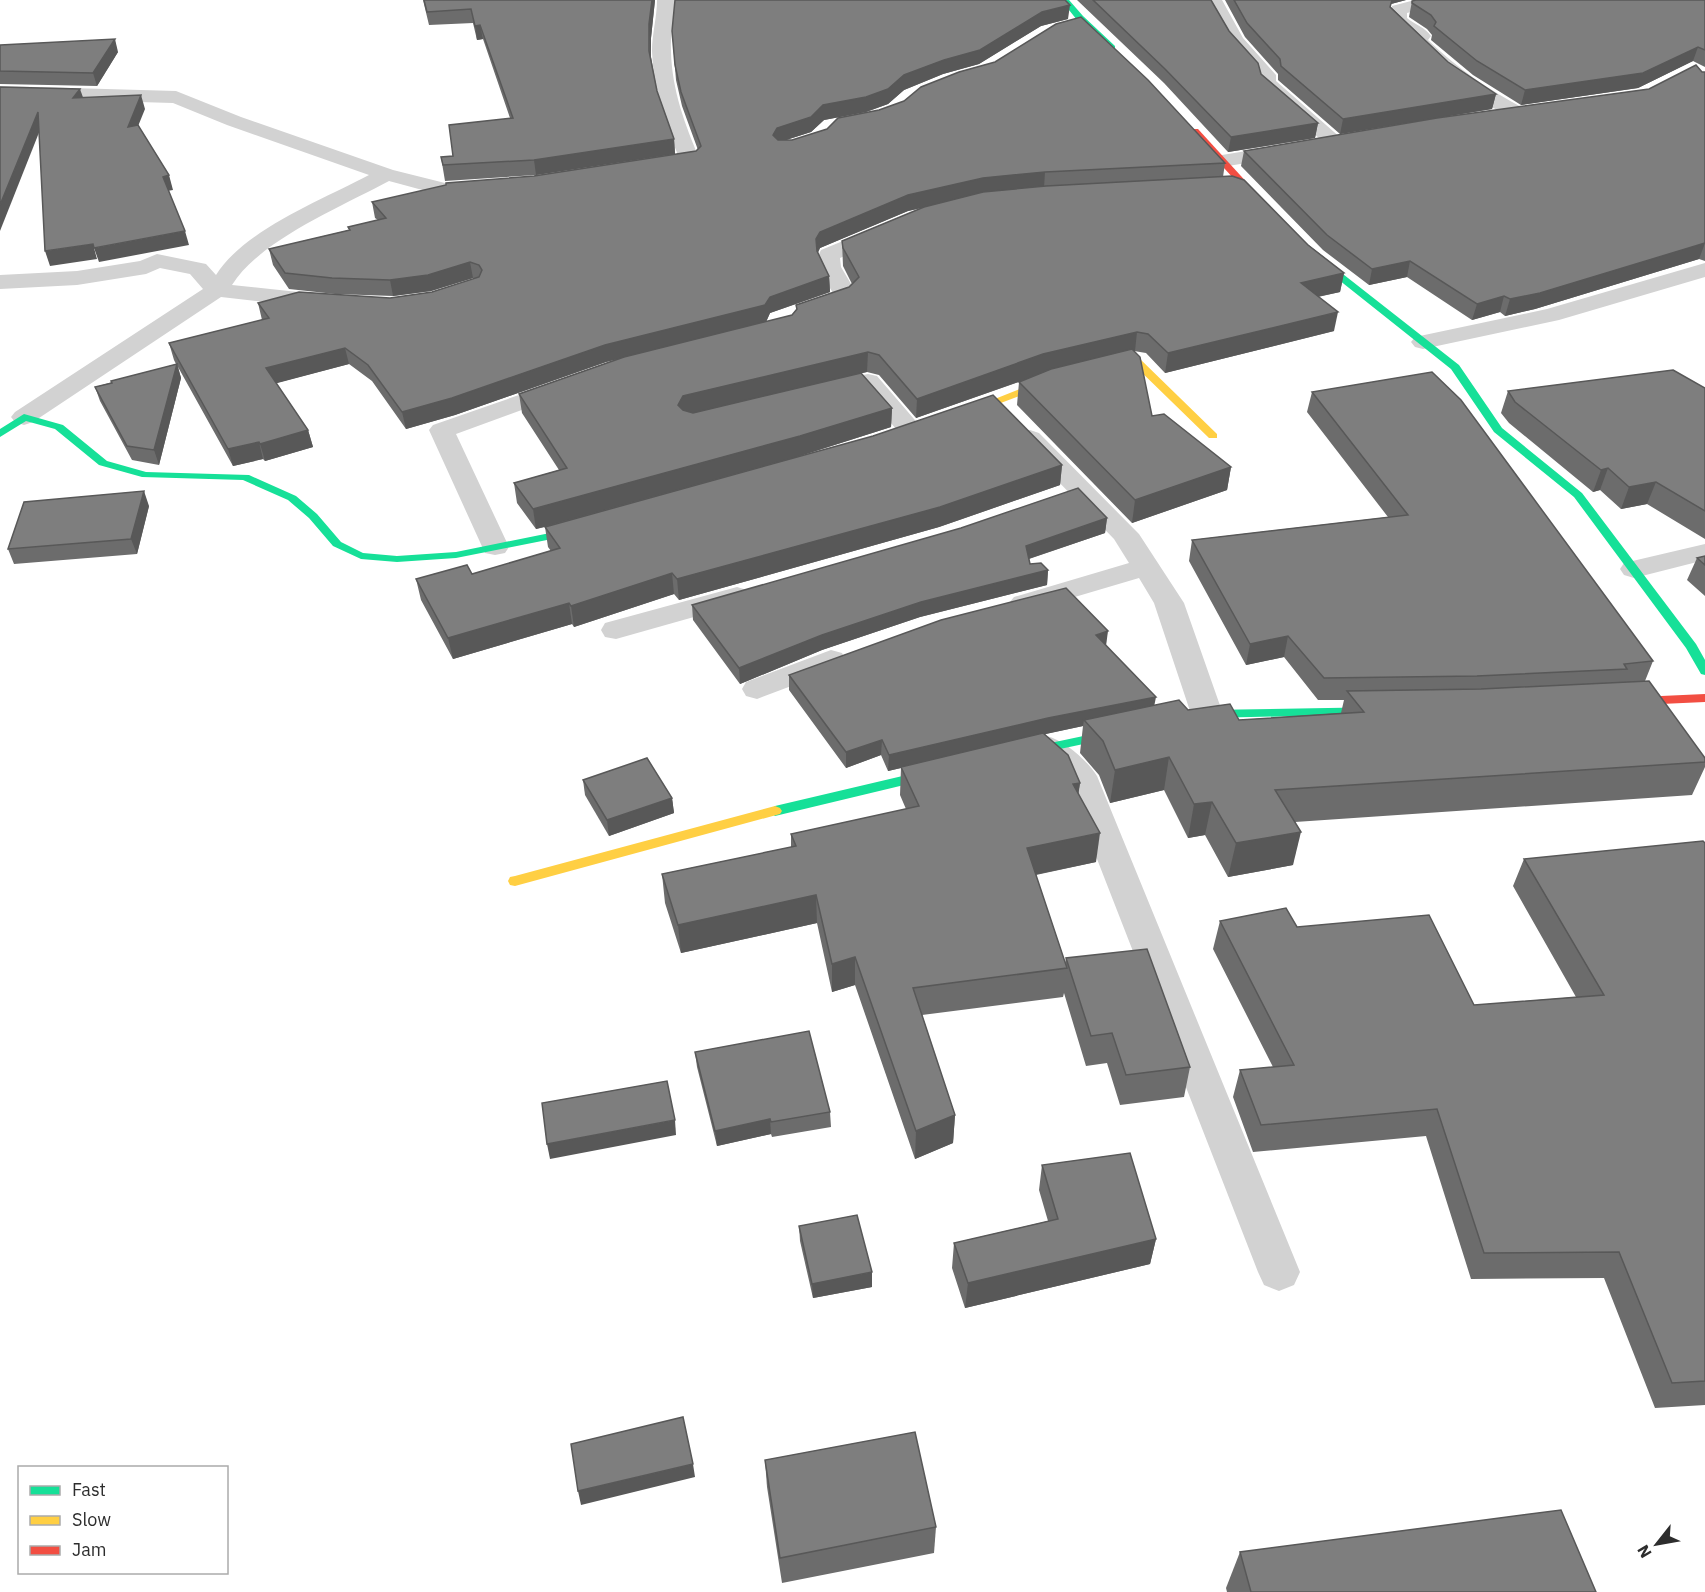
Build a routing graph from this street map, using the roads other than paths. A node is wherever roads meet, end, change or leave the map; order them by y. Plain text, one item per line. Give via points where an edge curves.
1 (666, 0) edge
2 (1065, 0) edge
3 (1213, 0) edge
4 (1431, 1) edge
5 (1124, 59) edge
6 (0, 92) edge
7 (1540, 110) edge
8 (1518, 113) junction
9 (1486, 118) edge
10 (1185, 121) edge
11 (1357, 140) edge
12 (1335, 143) junction
13 (1222, 161) junction
14 (631, 167) edge
15 (386, 174) junction
16 (504, 186) edge
17 (1220, 187) edge
18 (1253, 194) junction
19 (907, 222) edge
20 (1280, 224) edge
21 (1300, 244) edge
22 (1705, 270) edge
23 (0, 282) edge
24 (217, 290) junction
25 (347, 303) edge
26 (786, 318) edge
27 (1423, 342) junction
28 (582, 380) edge
29 (833, 389) edge
30 (997, 402) junction
31 (24, 417) junction
32 (943, 420) edge
33 (911, 431) edge
34 (0, 434) edge
35 (1213, 436) dead end
36 (599, 523) edge
37 (495, 547) junction
38 (1705, 552) edge
39 (1146, 567) junction
40 (1634, 569) junction
41 (766, 588) edge
42 (1000, 608) edge
43 (616, 630) dead end
44 (855, 652) edge
45 (1705, 671) edge
46 (757, 689) dead end
47 (1705, 698) edge
48 (1599, 703) edge
49 (1398, 711) edge
50 (1207, 714) junction
51 (1173, 721) edge
52 (1138, 728) edge
53 (1047, 747) junction
54 (1001, 758) edge
55 (954, 769) edge
56 (515, 880) dead end
57 (1279, 1272) dead end

1 - 14 street via 662,33 664,85 669,111 690,160
2 - 5 street via 1075,24
3 - 12 street via 1236,40 1267,75 1267,83
4 - 8 street via 1398,10 1398,19 1422,36 1418,40 1427,49 1486,97
6 - 15 street via 176,97
7 - 8 street
8 - 9 street
10 - 13 street
11 - 12 street
12 - 13 street
13 - 18 street
15 - 16 street via 449,190
15 - 24 street via 263,240 233,265
17 - 18 street via 1231,186
18 - 20 street
19 - 26 street via 829,255 830,267 845,294
21 - 27 street
22 - 27 street via 1551,315
23 - 24 street via 78,278 146,267 157,261 198,269
24 - 25 street
24 - 31 street
27 - 40 street via 1455,367 1498,430 1578,495
28 - 37 street via 442,430
29 - 33 street via 867,381
30 - 32 street
30 - 35 street via 1039,385 1135,360
30 - 39 street via 1069,494 1125,534
31 - 34 street
31 - 37 street via 59,427 103,463 146,475 245,477 292,498 337,544 361,556 396,559 456,555
36 - 37 street
38 - 40 street
39 - 42 street
39 - 50 street via 1169,603
40 - 45 street via 1692,647
41 - 43 street
44 - 46 street
47 - 48 street
49 - 50 street
50 - 51 street
52 - 53 street
53 - 54 street
53 - 57 street via 1081,776
55 - 56 street via 734,821

